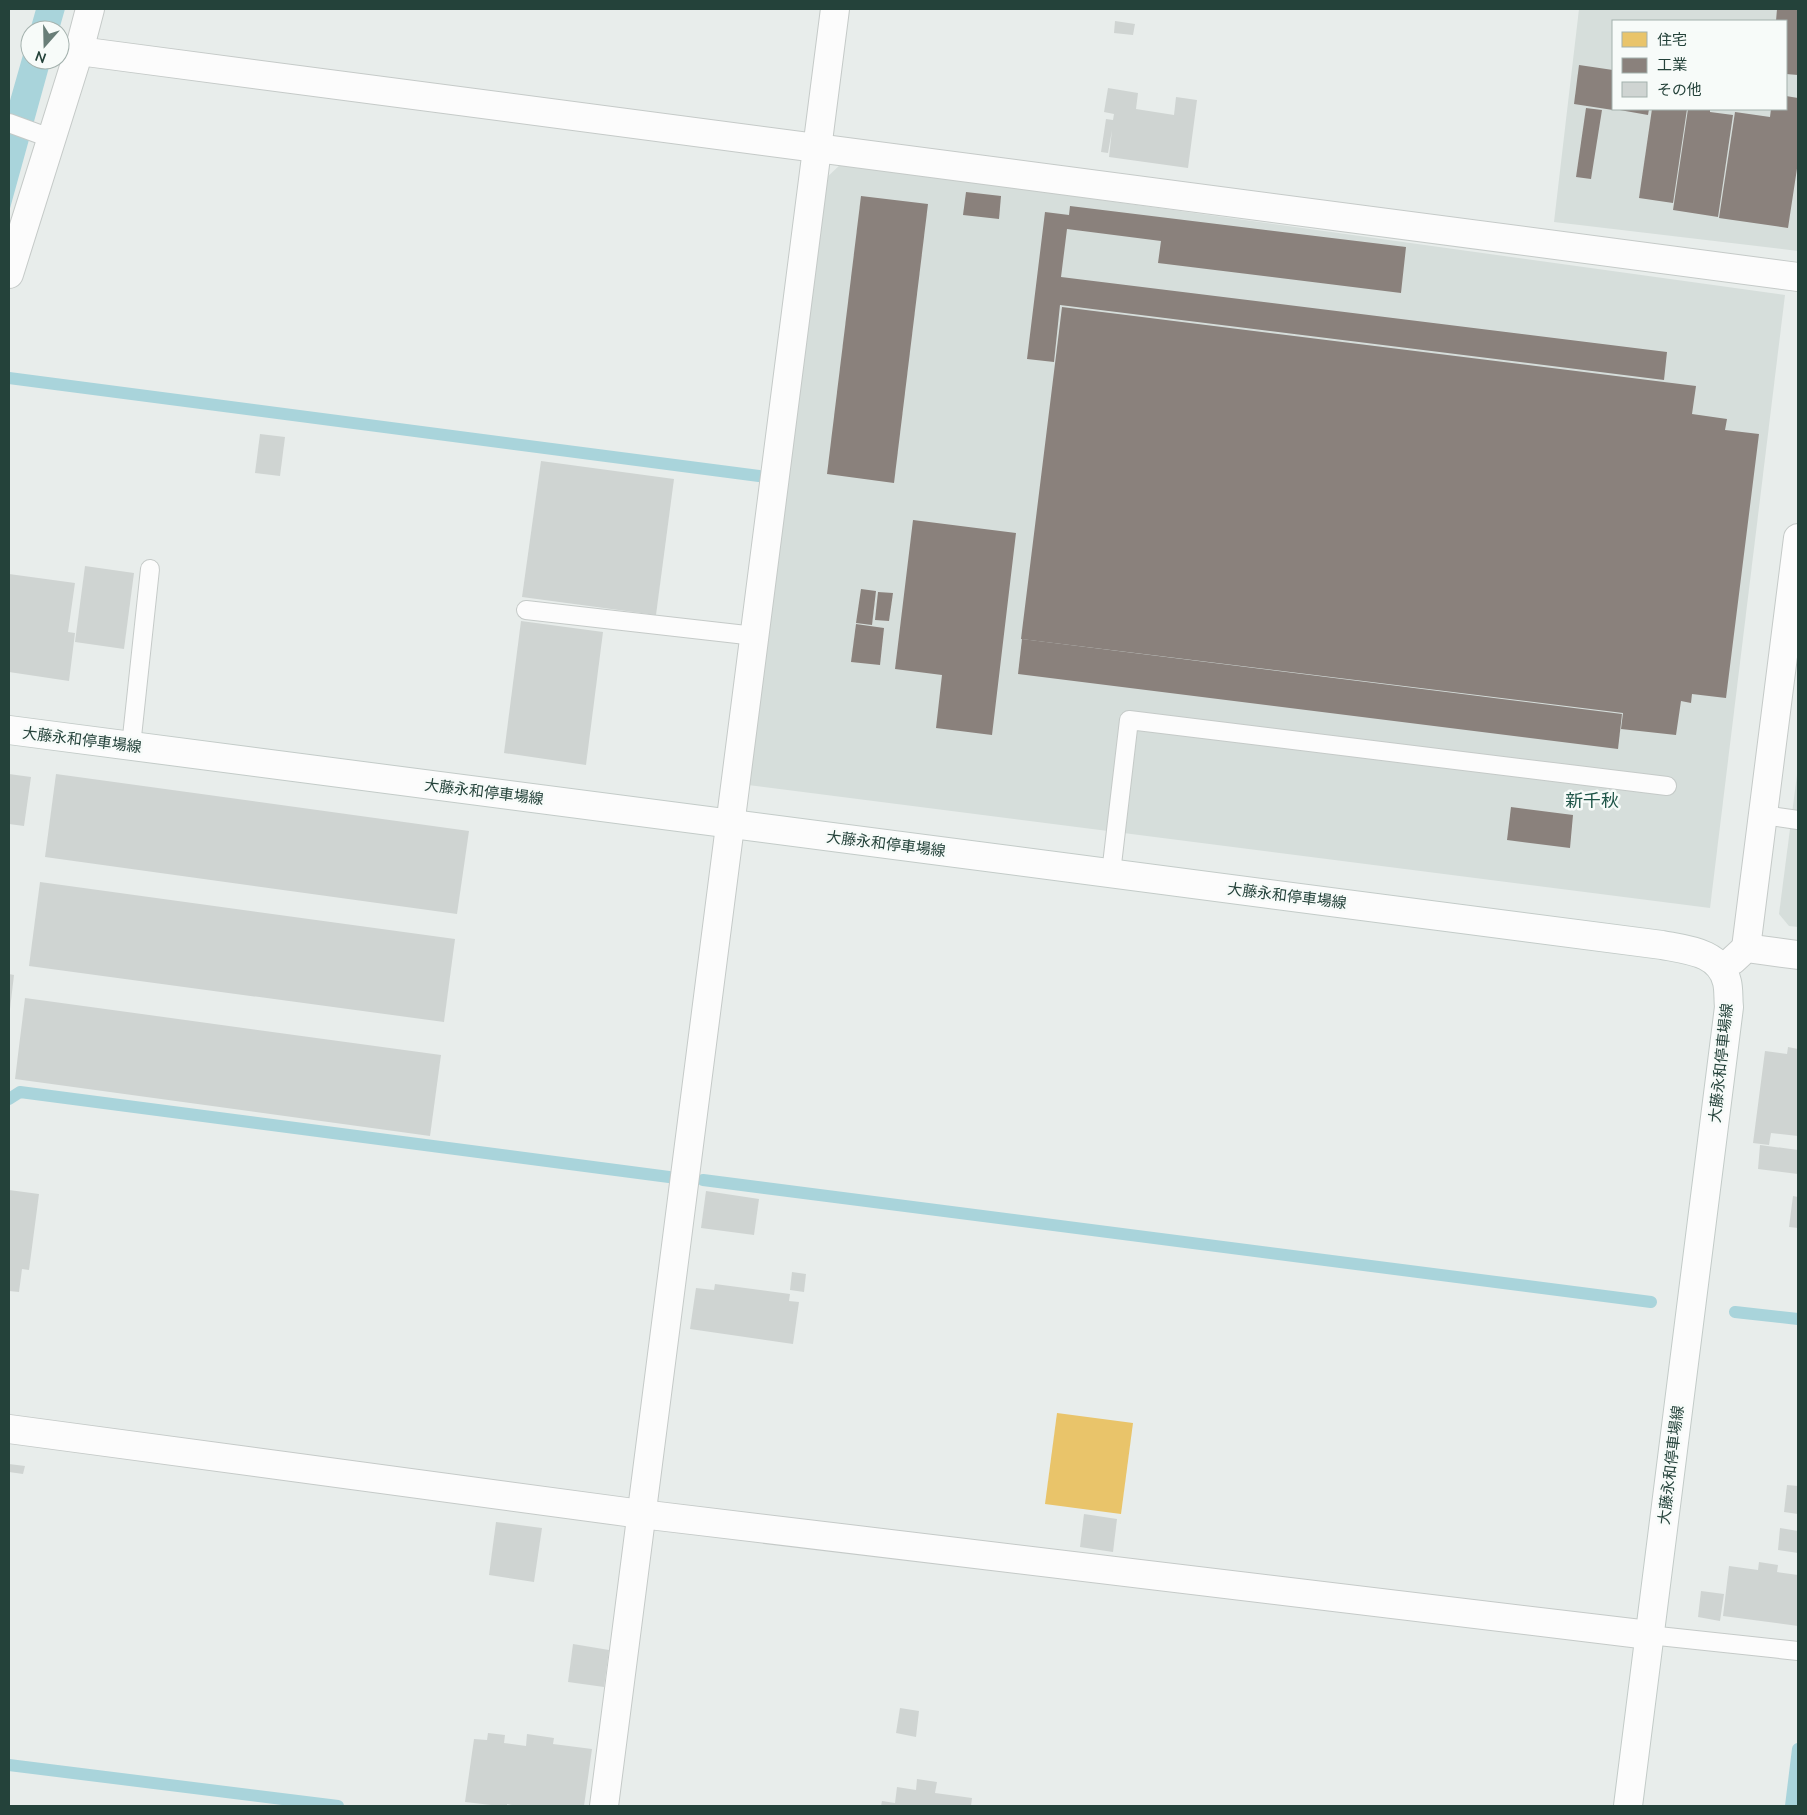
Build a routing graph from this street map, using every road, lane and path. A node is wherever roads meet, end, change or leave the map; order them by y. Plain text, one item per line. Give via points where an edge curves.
1 (90, 9) edge
2 (835, 9) edge
3 (79, 51) junction
4 (9, 123) edge
5 (44, 135) junction
6 (817, 148) junction
7 (10, 263) edge
8 (1798, 277) edge
9 (1798, 538) edge
10 (150, 569) dead end
11 (526, 610) dead end
12 (755, 636) junction
13 (9, 730) edge
14 (131, 746) junction
15 (1667, 786) dead end
16 (1763, 815) junction
17 (1798, 820) edge
18 (731, 824) junction
19 (1111, 873) junction
20 (1746, 948) junction
21 (1798, 955) edge
22 (1722, 970) junction
23 (9, 1429) edge
24 (641, 1514) junction
25 (1650, 1635) junction
26 (1798, 1651) edge
27 (604, 1806) edge
28 (1628, 1806) edge

1 - 3 street
2 - 6 street
3 - 5 street
3 - 6 street
4 - 5 lane
5 - 7 street
6 - 8 street
6 - 12 street
9 - 16 street
10 - 14 lane
11 - 12 lane
12 - 18 street
13 - 14 street, 大藤永和停車場線
14 - 18 street, 大藤永和停車場線
15 - 19 lane via 1129,720
16 - 17 lane
16 - 20 street
18 - 19 street, 大藤永和停車場線
18 - 24 street
19 - 22 street, 大藤永和停車場線 via 1662,945 1700,953 1712,959
20 - 21 street
20 - 22 street
22 - 25 street, 大藤永和停車場線 via 1727,982 1729,1007
23 - 24 street
24 - 25 street
24 - 27 street
25 - 26 lane
25 - 28 street, 大藤永和停車場線

